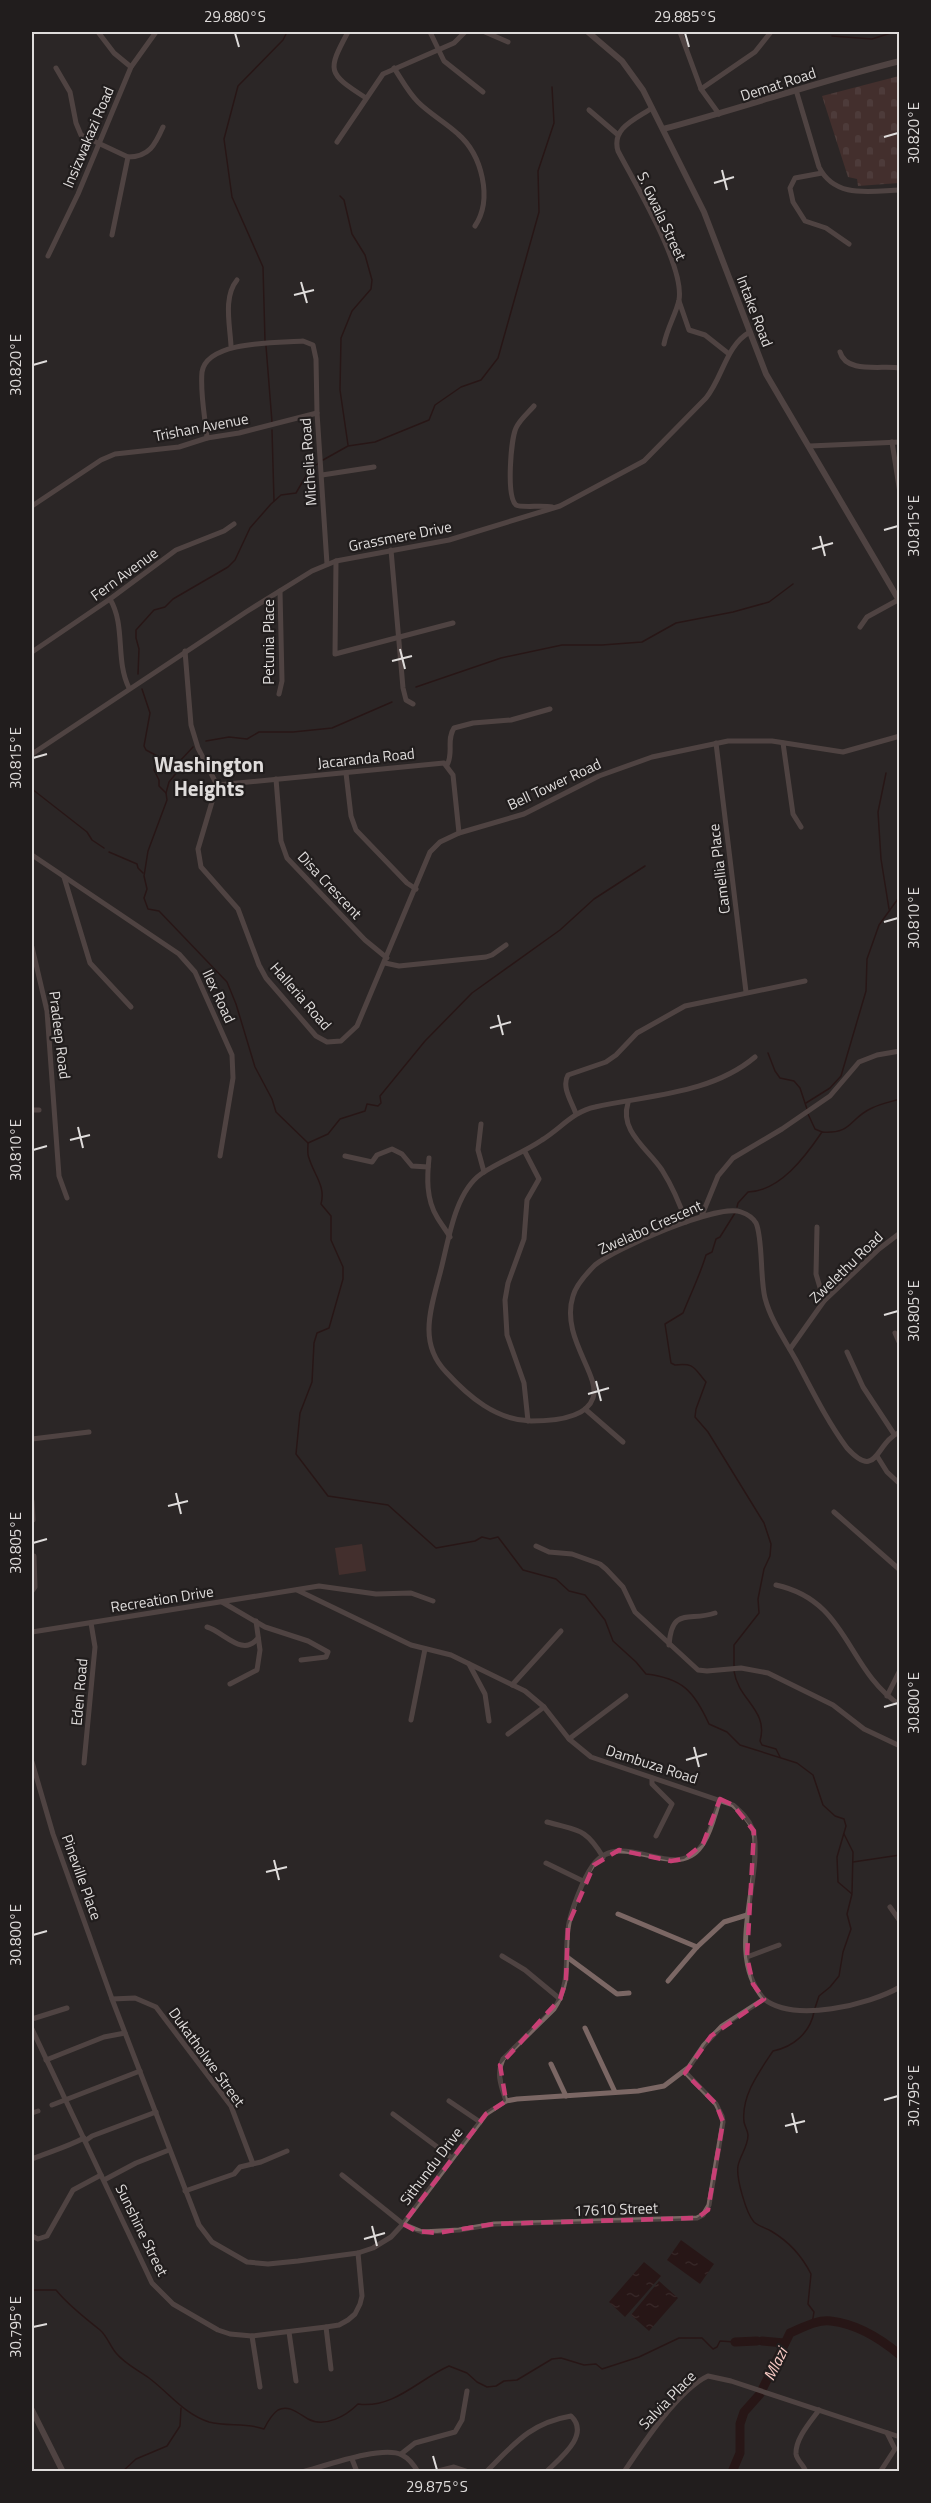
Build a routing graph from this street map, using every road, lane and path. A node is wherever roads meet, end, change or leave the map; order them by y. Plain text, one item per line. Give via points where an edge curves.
1 (98, 32) edge
2 (156, 32) edge
3 (348, 32) edge
4 (430, 32) edge
5 (465, 32) edge
6 (485, 32) edge
7 (588, 32) edge
8 (680, 32) edge
9 (771, 32) edge
10 (508, 42) dead end
11 (437, 51) junction
12 (900, 61) edge
13 (56, 68) dead end
14 (131, 68) junction
15 (394, 68) junction
16 (701, 89) junction
17 (796, 90) junction
18 (483, 92) dead end
19 (366, 98) junction
20 (652, 108) junction
21 (589, 110) dead end
22 (720, 114) junction
23 (163, 127) dead end
24 (663, 129) junction
25 (617, 134) junction
26 (337, 142) dead end
27 (98, 144) junction
28 (128, 157) junction
29 (822, 173) junction
30 (900, 190) edge
31 (475, 226) dead end
32 (112, 235) dead end
33 (849, 244) dead end
34 (48, 256) dead end
35 (237, 280) dead end
36 (679, 301) junction
37 (750, 332) junction
38 (664, 344) dead end
39 (231, 346) junction
40 (840, 352) dead end
41 (729, 354) junction
42 (900, 368) edge
43 (534, 406) dead end
44 (317, 413) junction
45 (207, 438) junction
46 (892, 442) junction
47 (900, 442) edge
48 (810, 446) junction
49 (374, 467) dead end
50 (322, 475) junction
51 (900, 493) edge
52 (32, 506) edge
53 (553, 508) junction
54 (234, 524) dead end
55 (391, 550) junction
56 (336, 561) junction
57 (327, 564) junction
58 (280, 591) junction
59 (110, 599) junction
60 (899, 601) edge
61 (453, 623) dead end
62 (860, 627) dead end
63 (398, 639) junction
64 (185, 651) junction
65 (32, 652) edge
66 (129, 688) junction
67 (279, 694) dead end
68 (413, 704) dead end
69 (550, 709) dead end
70 (900, 736) edge
71 (716, 743) junction
72 (783, 743) junction
73 (32, 754) edge
74 (447, 765) junction
75 (346, 773) junction
76 (276, 779) junction
77 (217, 785) junction
78 (801, 827) dead end
79 (459, 833) junction
80 (32, 855) edge
81 (64, 877) junction
82 (416, 889) junction
83 (506, 945) dead end
84 (32, 947) edge
85 (386, 961) junction
86 (805, 981) dead end
87 (746, 992) junction
88 (131, 1006) dead end
89 (341, 1041) joint
90 (900, 1051) edge
91 (755, 1057) dead end
92 (627, 1102) junction
93 (32, 1110) edge
94 (39, 1110) dead end
95 (576, 1114) junction
96 (481, 1124) dead end
97 (525, 1152) junction
98 (220, 1156) dead end
99 (345, 1156) dead end
100 (429, 1158) dead end
101 (428, 1167) junction
102 (484, 1172) junction
103 (67, 1198) dead end
104 (702, 1215) junction
105 (686, 1222) junction
106 (818, 1227) dead end
107 (900, 1233) edge
108 (450, 1238) junction
109 (824, 1301) junction
110 (895, 1333) dead end
111 (900, 1344) edge
112 (790, 1349) junction
113 (847, 1352) dead end
114 (585, 1409) junction
115 (528, 1421) junction
116 (89, 1432) dead end
117 (897, 1433) edge
118 (32, 1439) edge
119 (624, 1442) dead end
120 (877, 1456) junction
121 (900, 1484) edge
122 (32, 1501) edge
123 (834, 1512) dead end
124 (33, 1520) edge
125 (536, 1546) dead end
126 (34, 1556) dead end
127 (900, 1570) edge
128 (776, 1585) dead end
129 (297, 1590) junction
130 (32, 1591) edge
131 (221, 1601) junction
132 (433, 1601) dead end
133 (715, 1613) dead end
134 (256, 1622) junction
135 (91, 1623) junction
136 (207, 1627) dead end
137 (561, 1631) dead end
138 (32, 1632) edge
139 (258, 1638) junction
140 (669, 1645) junction
141 (425, 1649) junction
142 (301, 1660) dead end
143 (465, 1661) junction
144 (900, 1670) edge
145 (230, 1684) dead end
146 (512, 1685) junction
147 (626, 1696) dead end
148 (887, 1696) junction
149 (900, 1705) edge
150 (544, 1707) junction
151 (411, 1720) dead end
152 (489, 1721) dead end
153 (508, 1734) dead end
154 (569, 1739) junction
155 (900, 1746) edge
156 (32, 1762) edge
157 (84, 1763) dead end
158 (652, 1778) junction
159 (720, 1799) junction
160 (547, 1822) dead end
161 (656, 1836) dead end
162 (603, 1857) junction
163 (546, 1863) dead end
164 (585, 1882) junction
165 (890, 1907) dead end
166 (618, 1914) dead end
167 (747, 1915) junction
168 (900, 1921) edge
169 (779, 1945) dead end
170 (697, 1947) junction
171 (502, 1956) dead end
172 (567, 1957) junction
173 (747, 1957) junction
174 (668, 1981) dead end
175 (900, 1987) edge
176 (629, 1993) dead end
177 (112, 1999) junction
178 (764, 1999) junction
179 (560, 2000) junction
180 (67, 2008) dead end
181 (32, 2019) edge
182 (585, 2028) dead end
183 (32, 2029) edge
184 (125, 2033) junction
185 (46, 2060) junction
186 (551, 2064) dead end
187 (140, 2071) junction
188 (685, 2072) junction
189 (615, 2092) junction
190 (566, 2096) junction
191 (66, 2101) junction
192 (449, 2101) dead end
193 (506, 2101) junction
194 (52, 2106) dead end
195 (156, 2112) junction
196 (393, 2114) dead end
197 (480, 2122) junction
198 (85, 2140) junction
199 (169, 2150) junction
200 (287, 2151) dead end
201 (452, 2158) junction
202 (32, 2159) edge
203 (253, 2164) junction
204 (342, 2175) dead end
205 (102, 2177) junction
206 (185, 2191) junction
207 (403, 2224) junction
208 (32, 2236) edge
209 (358, 2253) junction
210 (326, 2327) junction
211 (289, 2332) junction
212 (252, 2336) junction
213 (331, 2369) dead end
214 (296, 2381) dead end
215 (260, 2387) dead end
216 (467, 2391) dead end
217 (32, 2410) edge
218 (819, 2410) junction
219 (887, 2433) junction
220 (900, 2437) edge
221 (401, 2454) junction
222 (352, 2459) junction
223 (63, 2472) edge
224 (302, 2472) edge
225 (357, 2472) edge
226 (418, 2472) edge
227 (434, 2472) edge
228 (469, 2472) edge
229 (486, 2472) edge
230 (546, 2472) edge
231 (624, 2472) edge
232 (806, 2472) edge
233 (880, 2472) edge

1 - 14 street
2 - 14 street, Insizwakazi Road
3 - 19 street via 335,58 334,70 340,80
4 - 11 street
5 - 11 street
6 - 10 street
7 - 20 street, Intake Road via 622,61
8 - 16 street
9 - 16 street via 755,52
11 - 15 street
11 - 18 street
12 - 17 street, Demat Road
13 - 27 street via 70,92 78,130
14 - 27 street, Insizwakazi Road
15 - 19 street via 380,77
15 - 31 street via 417,100 472,151 484,193 484,208
16 - 22 street
17 - 22 street, Demat Road
17 - 29 street
19 - 26 street
20 - 24 street, Intake Road
20 - 25 street
21 - 25 street
22 - 24 street, Demat Road
23 - 28 street via 152,149
24 - 37 street, Intake Road via 704,212
25 - 36 street, S. Gwala Street via 618,151 672,261
27 - 28 street
27 - 34 street, Insizwakazi Road
28 - 32 street
29 - 30 street via 842,189
29 - 33 street via 795,178 790,188 794,202 808,223 826,228
35 - 39 street via 229,299
36 - 38 street
36 - 41 street, S. Gwala Street via 689,330 705,335
37 - 41 street, Grassmere Drive via 739,339
37 - 48 street, Intake Road via 766,374
39 - 44 street, Michelia Road via 308,342 313,345
39 - 45 street via 203,369
40 - 42 street via 852,366
41 - 53 street, Grassmere Drive via 713,389 650,456
43 - 53 street via 514,435 511,497 520,507
44 - 45 street, Trishan Avenue via 239,434
44 - 50 street, Michelia Road
45 - 52 street, Trishan Avenue via 178,447 107,456
46 - 47 street
46 - 48 street
46 - 51 street
48 - 60 street, Intake Road
49 - 50 street
50 - 57 street, Michelia Road
53 - 55 street, Grassmere Drive via 449,540
54 - 59 street, Fern Avenue via 176,550
55 - 56 street, Grassmere Drive
55 - 63 street
56 - 57 street, Grassmere Drive
56 - 63 street via 335,654
57 - 58 street, Grassmere Drive
58 - 64 street, Grassmere Drive
58 - 67 street, Petunia Place
59 - 65 street, Fern Avenue
59 - 66 street via 117,614 122,670
60 - 62 street via 867,617
61 - 63 street
63 - 68 street via 403,688 406,699
64 - 66 street, Grassmere Drive
64 - 77 street via 191,725
66 - 73 street, Grassmere Drive
69 - 74 street via 511,720 454,728
70 - 72 street, Bell Tower Road via 843,752
71 - 72 street, Bell Tower Road
71 - 79 street, Bell Tower Road via 629,765 584,782 524,814
71 - 87 street, Camellia Place
72 - 78 street via 793,814
74 - 75 street, Jacaranda Road
74 - 79 street via 453,775
75 - 76 street, Jacaranda Road
75 - 82 street via 356,830
76 - 77 street, Jacaranda Road
76 - 85 street, Disa Crescent via 282,841 288,858
77 - 89 street, Halleria Road via 198,849 201,867 238,909 266,978 316,1036 327,1042
79 - 82 street, Bell Tower Road via 434,846
80 - 81 street, Ilex Road
81 - 88 street via 87,956
81 - 98 street, Ilex Road via 179,954 195,972 234,1064
82 - 85 street, Bell Tower Road
83 - 85 street via 486,957 399,966
84 - 103 street, Pradeep Road via 47,1011 59,1176
85 - 89 street, Bell Tower Road via 357,1026
86 - 87 street
87 - 95 street via 675,1010 637,1033 606,1062 568,1076 565,1088
90 - 104 street via 859,1062 830,1096 736,1155 718,1176
91 - 92 street via 720,1080
92 - 95 street
92 - 105 street via 625,1110 632,1132 661,1170
93 - 94 street
95 - 97 street
96 - 102 street via 477,1150
97 - 102 street
97 - 115 street via 539,1179 527,1200 524,1239 505,1300 507,1335 524,1383
99 - 101 street via 372,1162 377,1155 392,1149 412,1166
100 - 101 street
101 - 108 street via 427,1182 434,1209
102 - 108 street via 461,1199
104 - 105 street, Zwelabo Crescent
104 - 112 street, Zwelabo Crescent via 734,1210 754,1220 769,1312
105 - 114 street, Zwelabo Crescent via 609,1256 577,1287 570,1308 572,1331 594,1388
106 - 109 street via 816,1274
107 - 109 street, Zwelethu Road
108 - 115 street via 428,1328 433,1354 459,1386 487,1408
109 - 112 street, Zwelethu Road
110 - 111 street
112 - 120 street, Zwelabo Crescent via 846,1448 863,1462
113 - 117 street via 863,1387
114 - 115 street via 560,1419
114 - 119 street
116 - 118 street
117 - 120 street
120 - 121 street
122 - 124 street
123 - 127 street
125 - 140 street via 600,1564 623,1587 635,1612
126 - 130 street
128 - 148 street via 796,1590 833,1618 866,1673
129 - 131 street, Recreation Drive
129 - 132 street, Recreation Drive via 319,1586 368,1593 411,1593
129 - 141 street, Dambuza Road
131 - 134 street
131 - 135 street, Recreation Drive
133 - 140 street via 677,1620 670,1629
134 - 139 street
134 - 142 street via 328,1652 326,1657
135 - 138 street, Recreation Drive
135 - 157 street, Eden Road via 95,1647
136 - 139 street via 244,1647
137 - 146 street
139 - 145 street via 256,1670
140 - 155 street via 698,1670 741,1668 768,1673 849,1715 864,1730
141 - 143 street, Dambuza Road
141 - 151 street
143 - 146 street, Dambuza Road
143 - 152 street via 473,1668 485,1694
144 - 148 street
146 - 150 street, Dambuza Road
147 - 154 street
148 - 149 street
150 - 153 street
150 - 154 street, Dambuza Road
154 - 158 street, Dambuza Road via 591,1757
156 - 177 street, Pineville Place via 53,1834
158 - 159 street, Dambuza Road
158 - 161 street via 652,1784 672,1804
159 - 162 street via 704,1844 684,1859 671,1861 629,1850
159 - 167 street, Dambuza Road via 745,1816 754,1831
160 - 162 street via 585,1833
162 - 164 street
163 - 164 street
164 - 172 street via 568,1925
165 - 168 street
166 - 170 street
167 - 170 street via 724,1922
167 - 173 street, Dambuza Road
169 - 173 street
170 - 174 street
171 - 179 street
172 - 176 street via 617,1994
172 - 179 street
173 - 178 street, Dambuza Road via 753,1984
175 - 178 street via 883,1995 803,2012 783,2010
177 - 184 street, Sithundu Drive
177 - 203 street, Dukatholwe Street via 135,1998 156,2007 231,2106
178 - 188 street via 722,2026
179 - 193 street via 503,2059 499,2073
180 - 181 street
182 - 189 street
183 - 185 street, Sunshine Street
184 - 185 street via 104,2037
184 - 187 street, Sithundu Drive
185 - 191 street, Sunshine Street
186 - 190 street
187 - 191 street
187 - 195 street, Sithundu Drive
188 - 189 street via 664,2086
188 - 207 street, 17610 Street via 716,2104 722,2116 708,2210 697,2218 508,2223 427,2233
189 - 190 street
190 - 193 street
191 - 194 street
191 - 198 street, Sunshine Street
192 - 197 street
193 - 197 street, Sithundu Drive
195 - 198 street
195 - 199 street, Sithundu Drive
196 - 201 street
197 - 201 street, Sithundu Drive
198 - 202 street
198 - 205 street, Sunshine Street
199 - 205 street
199 - 206 street, Sithundu Drive
200 - 203 street
201 - 207 street, Sithundu Drive
203 - 206 street
204 - 207 street
205 - 208 street via 73,2190 47,2236
205 - 212 street, Sunshine Street via 152,2283 162,2295 218,2330
206 - 209 street, Sithundu Drive via 199,2225 212,2242 248,2262 268,2264
207 - 209 street, Sithundu Drive via 391,2237
209 - 210 street, Sunshine Street via 360,2304 348,2320
210 - 211 street, Sunshine Street
210 - 213 street
211 - 212 street, Sunshine Street
211 - 214 street
212 - 215 street
216 - 221 street via 462,2420 455,2432 415,2443
217 - 223 street
218 - 219 street
218 - 231 street, Salvia Place via 708,2376 697,2382 658,2423
218 - 232 street via 796,2450
219 - 220 street
219 - 233 street via 895,2449
221 - 222 street via 381,2452
221 - 226 street
222 - 224 street
222 - 225 street
227 - 228 street via 454,2467
229 - 230 street via 526,2432 571,2416 576,2421 574,2442

